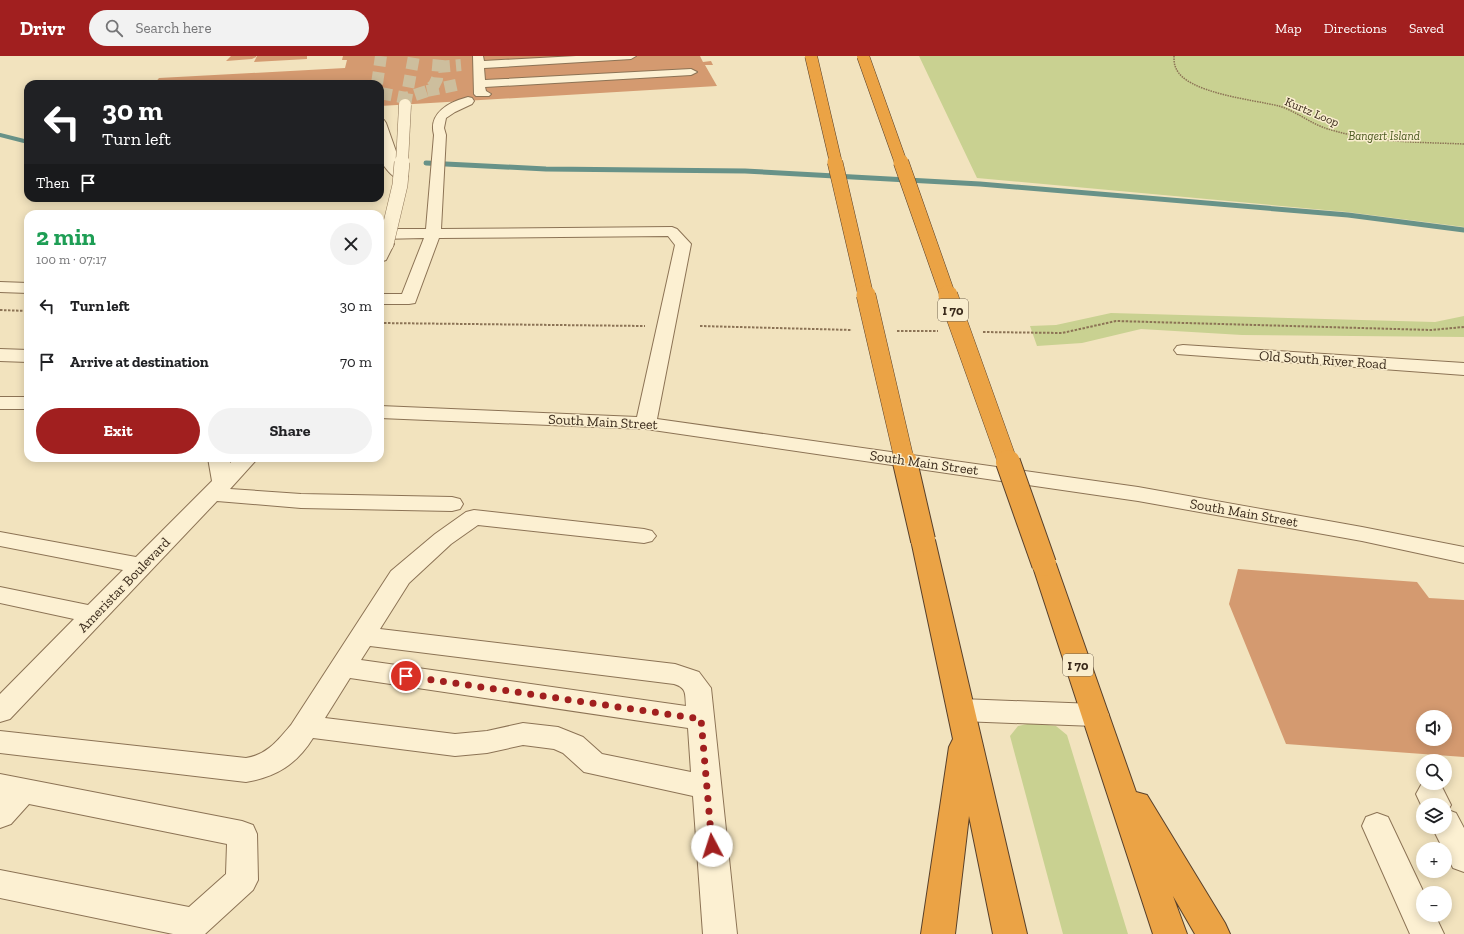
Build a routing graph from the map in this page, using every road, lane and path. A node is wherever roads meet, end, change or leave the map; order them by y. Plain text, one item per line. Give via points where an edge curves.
1 (631, 56) edge
2 (811, 56) edge
3 (863, 56) edge
4 (1174, 56) edge
5 (479, 70) edge
6 (691, 72) junction
7 (556, 85) junction
8 (468, 101) dead end
9 (405, 105) tunnel mouth
10 (384, 135) edge
11 (1464, 144) edge
12 (401, 176) junction
13 (384, 234) edge
14 (433, 234) junction
15 (384, 248) edge
16 (0, 287) edge
17 (24, 288) edge
18 (384, 299) edge
19 (0, 310) edge
20 (24, 311) edge
21 (384, 323) edge
22 (648, 326) dead end
23 (700, 326) dead end
24 (1464, 326) edge
25 (855, 330) dead end
26 (895, 330) dead end
27 (942, 331) dead end
28 (982, 332) dead end
29 (1182, 350) dead end
30 (0, 356) edge
31 (24, 356) edge
32 (1464, 369) edge
33 (0, 403) edge
34 (24, 403) edge
35 (384, 412) edge
36 (646, 423) junction
37 (219, 462) edge
38 (243, 462) edge
39 (218, 488) junction
40 (452, 504) dead end
41 (644, 536) dead end
42 (0, 539) edge
43 (1464, 555) edge
44 (142, 566) junction
45 (0, 595) edge
46 (94, 615) junction
47 (363, 636) junction
48 (344, 666) junction
49 (0, 711) edge
50 (1095, 714) junction
51 (701, 719) junction
52 (963, 721) junction
53 (305, 726) junction
54 (0, 742) edge
55 (1113, 766) junction
56 (707, 787) junction
57 (11, 788) edge
58 (0, 815) edge
59 (1378, 826) dead end
60 (1451, 834) edge
61 (1464, 858) edge
62 (0, 884) edge
63 (720, 934) edge
64 (938, 934) edge
65 (1010, 934) edge
66 (1170, 934) edge
67 (1213, 934) edge
68 (1427, 934) edge

1 - 5 street
2 - 52 highway, bridge
3 - 50 highway, I 70, bridge
4 - 11 path, Kurtz Loop via 1173,62 1177,71 1185,80 1233,97 1282,107 1336,132 1413,143
5 - 6 street
5 - 7 street via 480,94
6 - 7 street
6 - 7 street via 621,86
8 - 14 street via 440,117
9 - 12 street, bridge
10 - 12 street via 391,157 391,166
12 - 15 street, bridge
13 - 14 street
14 - 18 street via 409,299
14 - 36 street via 672,232 683,244
16 - 17 street
19 - 20 path
21 - 22 path
23 - 25 path
24 - 28 path via 1431,330 1116,321 1062,333
26 - 27 path
29 - 32 street, Old South River Road
30 - 31 street
33 - 34 street
35 - 36 street, South Main Street
36 - 43 street, South Main Street via 1138,494
37 - 39 street
38 - 39 street, Ameristar Boulevard
39 - 40 street via 301,500
39 - 44 street, Ameristar Boulevard
41 - 47 street via 474,517 400,577
42 - 44 street
44 - 46 street, Ameristar Boulevard
45 - 46 street
46 - 49 street, Ameristar Boulevard
47 - 48 street
47 - 51 street via 675,674 690,679 698,688
48 - 51 street
48 - 53 street
50 - 52 street
50 - 55 highway, I 70
51 - 56 street
52 - 64 highway
52 - 65 highway
53 - 54 street via 283,754 270,765 246,770
53 - 56 street via 455,745 487,742 523,734 558,738 573,745 594,764
55 - 66 highway, I 70
55 - 67 highway
56 - 63 street
57 - 58 street
57 - 62 street via 242,834 242,880 194,923
59 - 68 street
60 - 61 street

